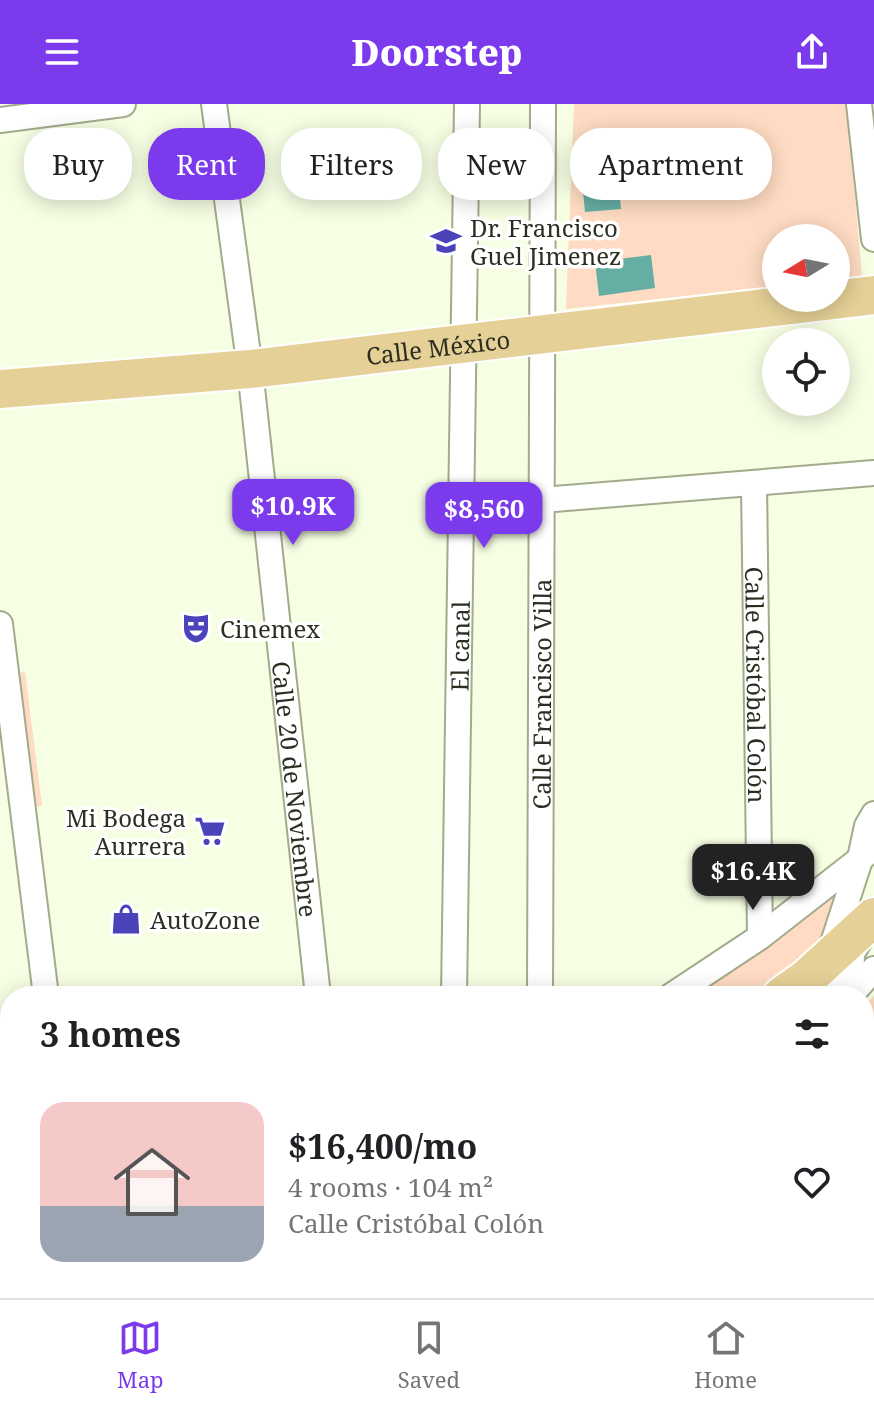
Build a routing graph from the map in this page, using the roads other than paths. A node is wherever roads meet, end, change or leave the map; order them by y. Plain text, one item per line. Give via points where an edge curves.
1 (123, 104) edge
2 (214, 104) edge
3 (467, 104) edge
4 (543, 104) edge
5 (859, 104) edge
6 (0, 120) edge
7 (874, 239) edge
8 (874, 295) edge
9 (543, 334) junction
10 (465, 343) junction
11 (250, 369) junction
12 (0, 389) edge
13 (874, 473) edge
14 (754, 483) junction
15 (542, 500) junction
16 (0, 624) edge
17 (874, 814) edge
18 (867, 855) edge
19 (760, 937) junction
20 (828, 967) edge
21 (874, 969) edge
22 (45, 986) edge
23 (317, 986) edge
24 (454, 986) edge
25 (540, 986) edge
26 (686, 986) edge
27 (848, 986) edge
28 (858, 986) edge

1 - 6 street
2 - 11 street, Calle 20 de Noviembre
3 - 10 street, El canal
4 - 9 street, Calle Francisco Villa
5 - 7 street
8 - 9 main road, Calle México
9 - 10 main road, Calle México
9 - 15 street, Calle Francisco Villa
10 - 11 main road, Calle México
10 - 24 street, El canal
11 - 12 main road, Calle México
11 - 23 street, Calle 20 de Noviembre
13 - 14 street
14 - 15 street
14 - 19 street, Calle Cristóbal Colón
15 - 25 street, Calle Francisco Villa
16 - 22 street
17 - 18 street via 867,826
18 - 19 street
18 - 20 street
19 - 26 street
20 - 27 main road via 847,952
21 - 28 street

